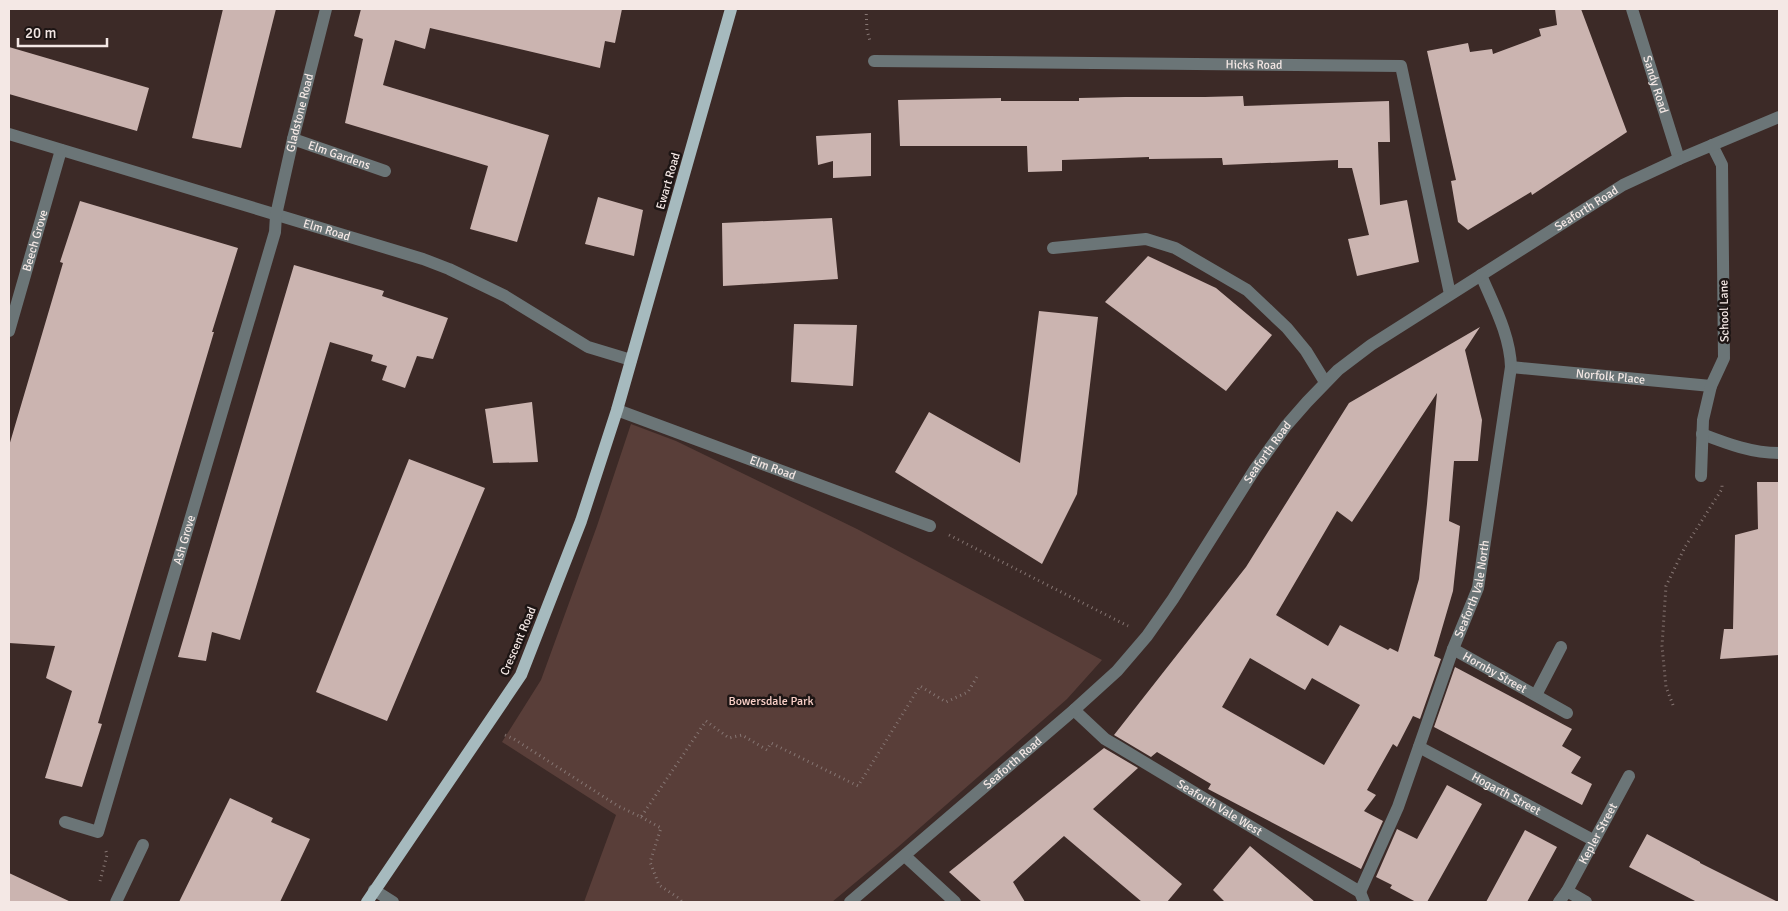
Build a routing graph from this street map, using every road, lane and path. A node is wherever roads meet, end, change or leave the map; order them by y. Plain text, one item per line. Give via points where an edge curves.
1 (326, 9) edge
2 (731, 9) edge
3 (866, 9) edge
4 (1632, 9) edge
5 (874, 61) joint
6 (1779, 117) edge
7 (9, 134) edge
8 (293, 139) junction
9 (1712, 145) junction
10 (61, 150) junction
11 (1679, 159) junction
12 (385, 171) dead end
13 (276, 215) junction
14 (1052, 248) dead end
15 (1480, 274) junction
16 (1450, 294) junction
17 (9, 331) edge
18 (632, 360) junction
19 (1511, 367) junction
20 (1325, 382) junction
21 (1711, 386) junction
22 (617, 410) junction
23 (1702, 434) junction
24 (1779, 453) edge
25 (1701, 476) dead end
26 (1723, 480) dead end
27 (930, 526) joint
28 (1147, 636) junction
29 (1561, 647) dead end
30 (1453, 649) junction
31 (978, 675) dead end
32 (1536, 695) junction
33 (1673, 705) dead end
34 (1074, 710) junction
35 (1567, 713) dead end
36 (486, 727) junction
37 (1419, 747) junction
38 (1629, 776) dead end
39 (641, 816) junction
40 (65, 822) dead end
41 (98, 832) junction
42 (1593, 840) junction
43 (143, 845) dead end
44 (905, 856) junction
45 (99, 883) dead end
46 (374, 890) junction
47 (1567, 891) junction
48 (1362, 897) edge
49 (116, 902) edge
50 (367, 902) edge
51 (393, 902) edge
52 (682, 902) edge
53 (850, 902) edge
54 (955, 902) edge
55 (1559, 902) edge
56 (1586, 902) edge

1 - 8 street, Gladstone Road
2 - 18 main road, Ewart Road
3 - 5 path
4 - 11 street, Sandy Road
5 - 16 street, Hicks Road via 1401,66
6 - 9 street, Seaforth Road
7 - 10 street, Elm Road
8 - 12 street, Elm Gardens
8 - 13 street, Gladstone Road
9 - 11 street, Seaforth Road
9 - 21 street, School Lane via 1722,165 1724,358
10 - 13 street, Elm Road
10 - 17 street, Beech Grove
11 - 15 street, Seaforth Road via 1622,185
13 - 18 street, Elm Road via 423,259 521,305 588,347
13 - 41 street, Ash Grove via 275,232
14 - 20 street via 1146,238 1175,248 1247,290 1287,328
15 - 16 street, Seaforth Road
15 - 19 street, Seaforth Vale North via 1505,332
16 - 20 street, Seaforth Road via 1371,346
18 - 22 main road, Crescent Road
19 - 21 street, Norfolk Place
19 - 30 street, Seaforth Vale North via 1478,588
20 - 28 street, Seaforth Road via 1255,468
21 - 23 street, School Lane via 1702,420
22 - 27 street, Elm Road
22 - 36 main road, Crescent Road via 581,521 521,674
23 - 24 street via 1738,447
23 - 25 street, School Lane
26 - 33 path via 1722,490 1685,547 1666,586 1662,646 1666,687
27 - 28 path
28 - 34 street, Seaforth Road via 1117,671
29 - 32 street, Hornby Street
30 - 32 street, Hornby Street
30 - 37 street, Seaforth Vale North
31 - 39 path via 968,692 946,702 920,686 858,786 771,743 767,750 742,735 729,738 706,721
32 - 35 street, Hornby Street
34 - 44 street, Seaforth Road
34 - 48 street, Seaforth Vale West via 1105,739
36 - 39 path via 514,739 618,806
36 - 46 main road, Crescent Road
37 - 42 street, Hogarth Street
37 - 48 street, Seaforth Vale North
38 - 42 street, Kepler Street
39 - 52 path via 661,828 650,862 659,885
40 - 41 street
41 - 45 path via 107,855
42 - 47 street, Kepler Street
43 - 49 street
44 - 53 street, Seaforth Road
44 - 54 street
46 - 50 main road, Crescent Road
46 - 51 street
47 - 55 street, Kepler Street
47 - 56 street

